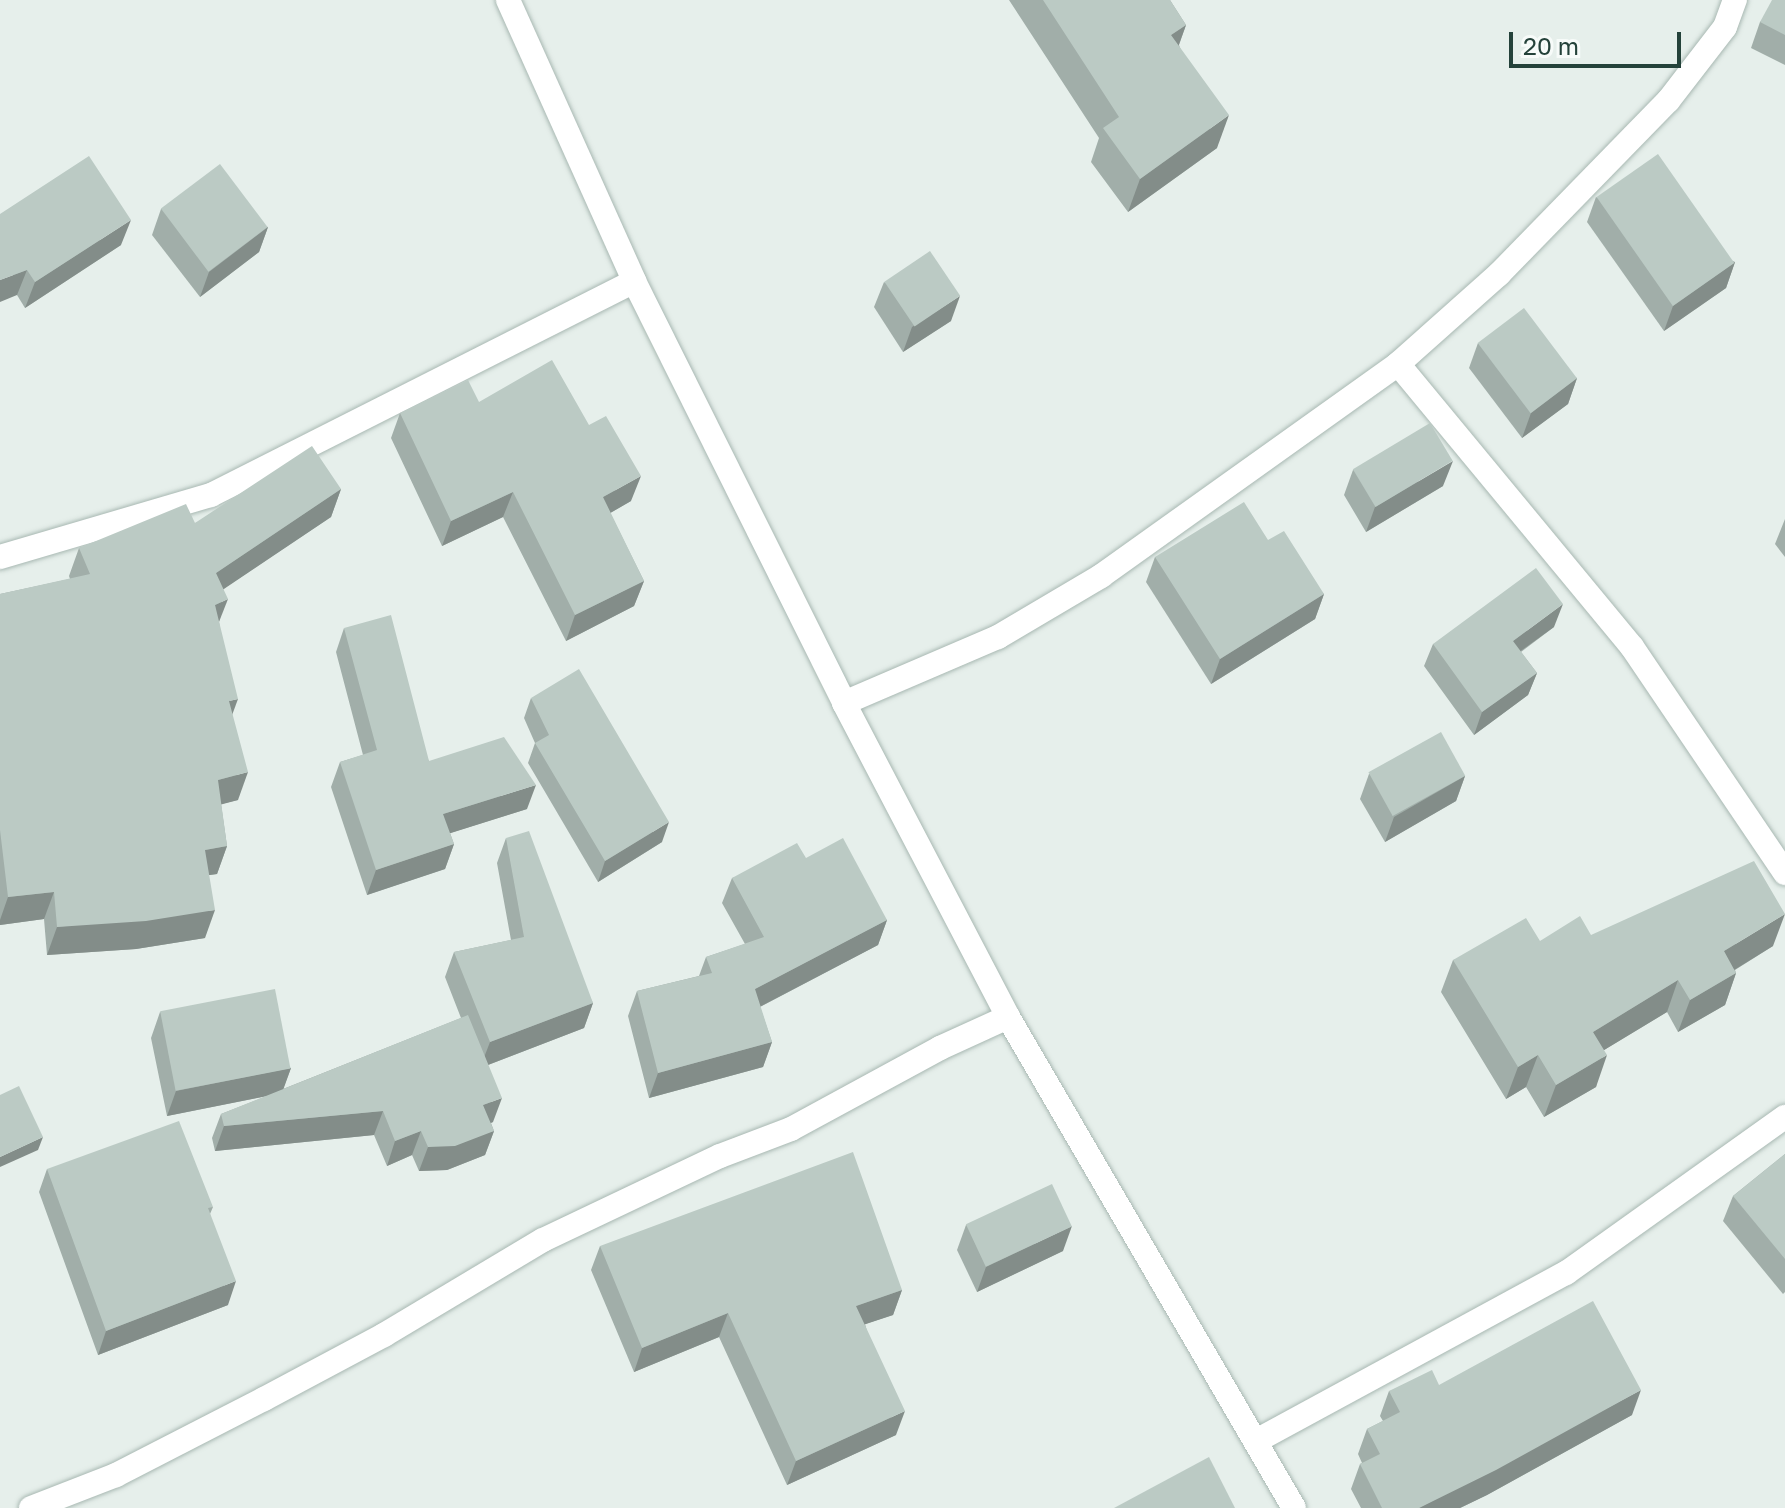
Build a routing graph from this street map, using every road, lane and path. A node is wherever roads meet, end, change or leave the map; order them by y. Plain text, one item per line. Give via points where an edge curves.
1 (508, 0) edge
2 (1735, 0) edge
3 (634, 281) junction
4 (1398, 364) junction
5 (0, 557) edge
6 (844, 703) junction
7 (1785, 873) edge
8 (1008, 1017) junction
9 (1785, 1117) edge
10 (1256, 1441) junction
11 (31, 1508) edge
12 (1294, 1508) edge

1 - 3 street
2 - 4 street via 1725,27 1668,101 1499,274
3 - 5 street via 211,495
3 - 6 street
4 - 6 street via 1101,576 998,637
4 - 7 street via 1632,647
6 - 8 street
8 - 10 street
8 - 11 street via 791,1129 720,1156 543,1240 264,1399 116,1475
9 - 10 street via 1566,1273
10 - 12 street

